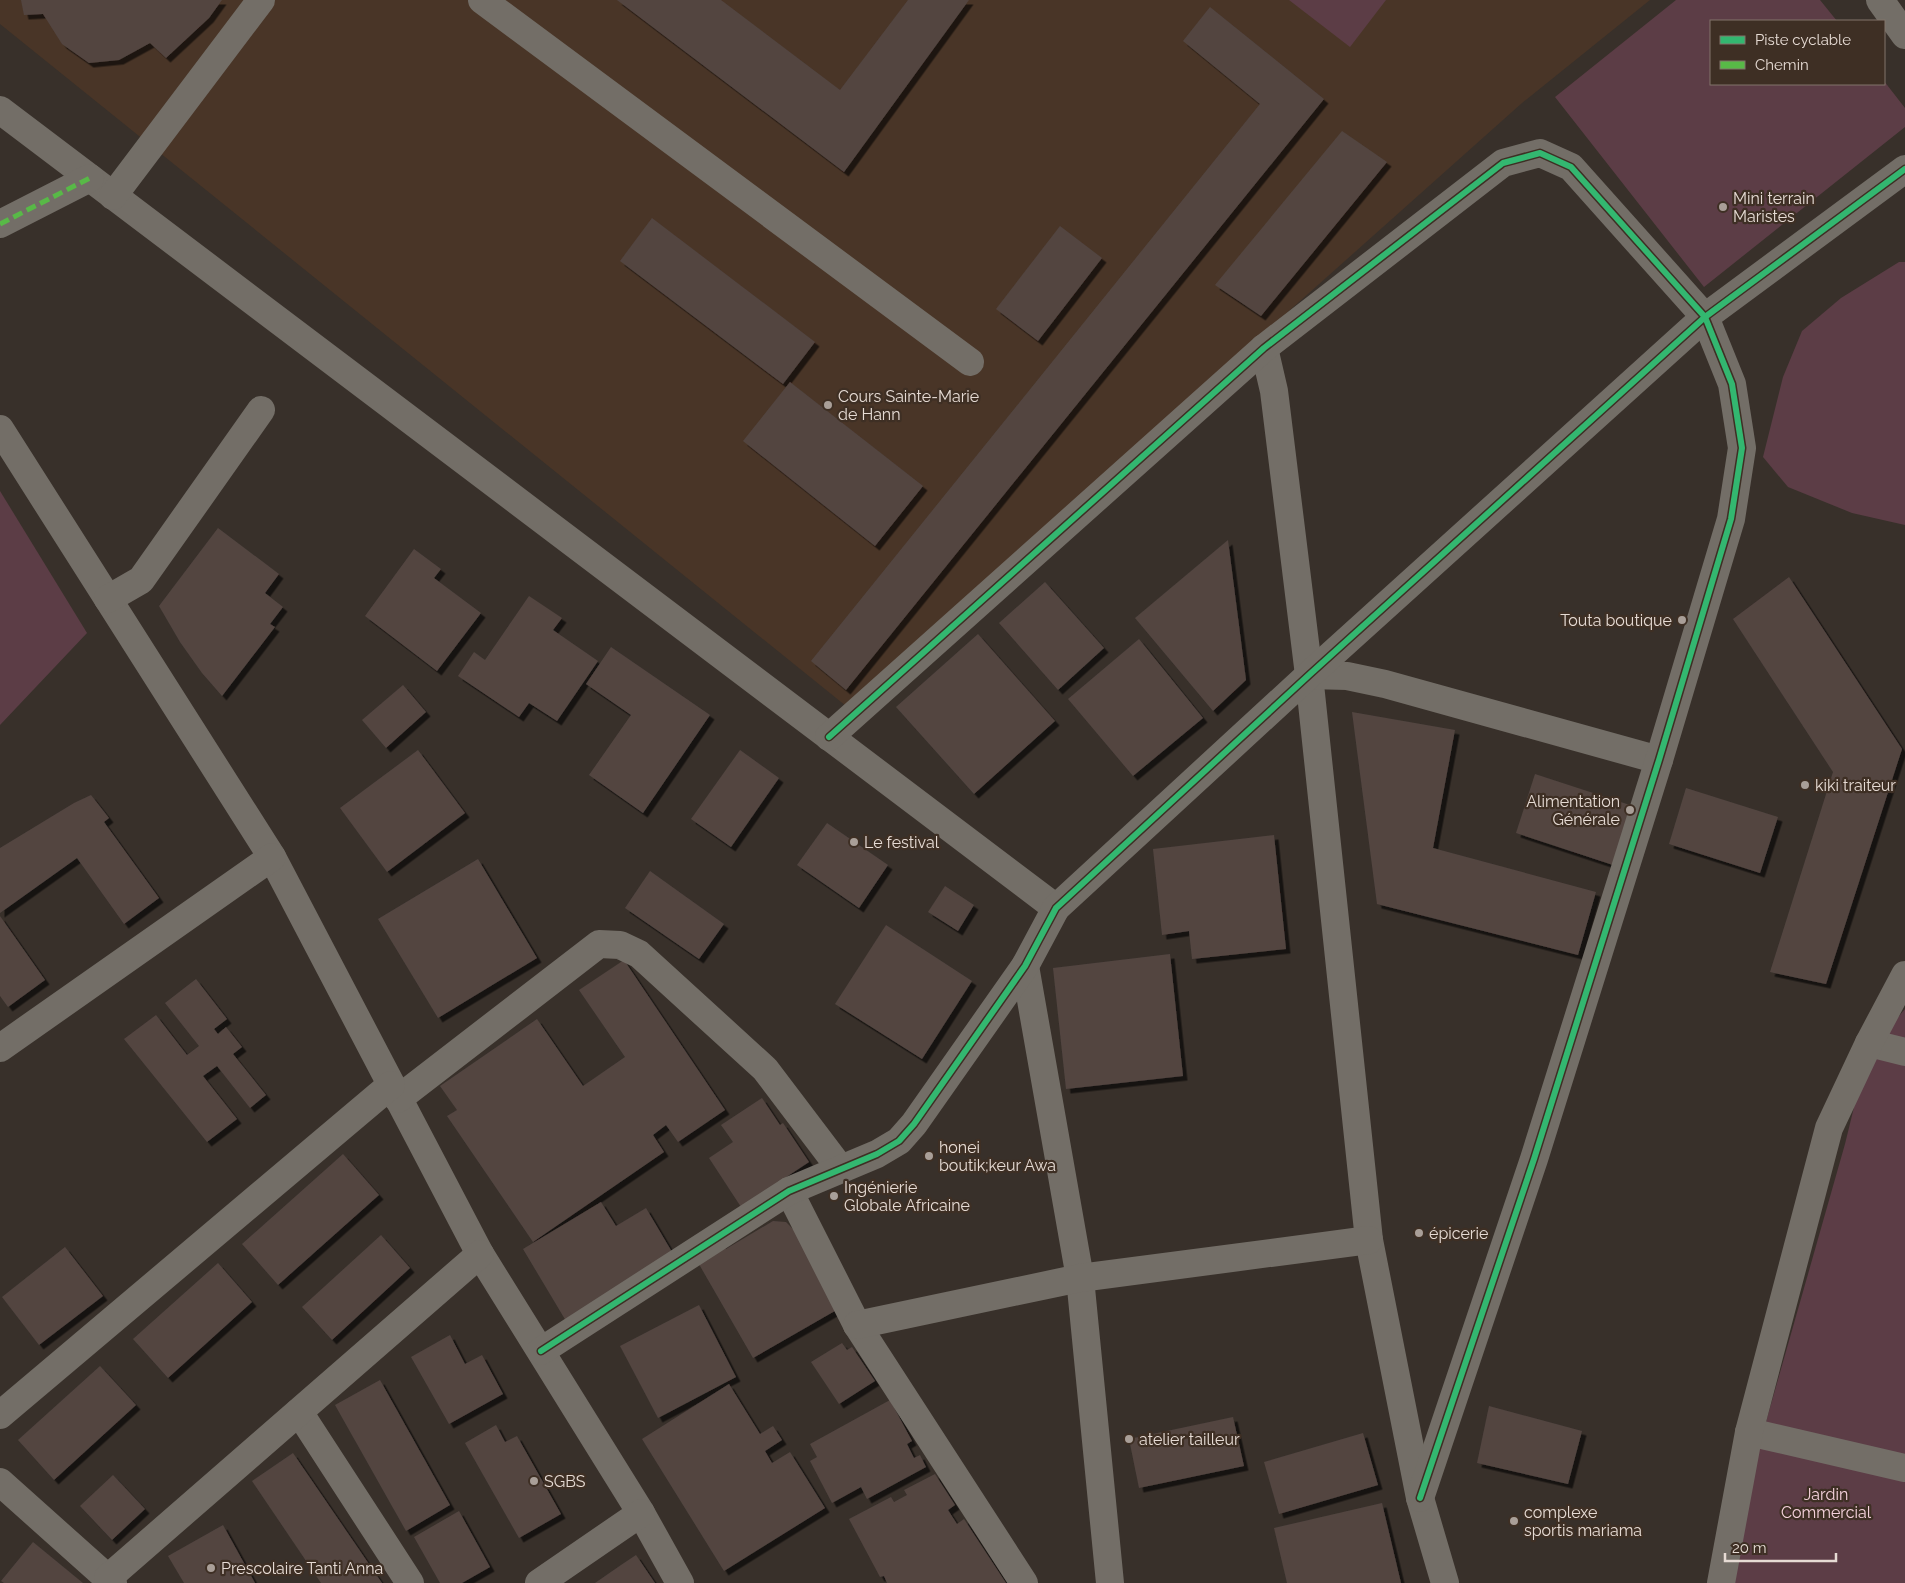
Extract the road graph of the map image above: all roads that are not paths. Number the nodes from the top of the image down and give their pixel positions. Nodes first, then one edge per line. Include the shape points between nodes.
1 (261, 0) edge
2 (1880, 0) edge
3 (491, 2) edge
4 (1905, 35) edge
5 (0, 110) edge
6 (1905, 169) edge
7 (90, 178) junction
8 (113, 196) junction
9 (0, 224) edge
10 (1705, 317) junction
11 (1264, 348) junction
12 (970, 362) dead end
13 (261, 410) dead end
14 (0, 429) edge
15 (108, 599) junction
16 (1309, 675) junction
17 (829, 737) junction
18 (1659, 760) junction
19 (272, 857) junction
20 (1056, 908) junction
21 (1025, 966) junction
22 (1905, 975) edge
23 (1869, 1043) junction
24 (0, 1048) edge
25 (1905, 1052) edge
26 (394, 1092) junction
27 (840, 1168) junction
28 (788, 1191) junction
29 (1369, 1240) junction
30 (480, 1254) junction
31 (1080, 1278) junction
32 (857, 1325) junction
33 (541, 1351) junction
34 (299, 1412) junction
35 (0, 1415) edge
36 (1749, 1432) junction
37 (1905, 1468) edge
38 (0, 1482) edge
39 (1420, 1498) junction
40 (641, 1513) junction
41 (111, 1581) edge
42 (410, 1583) edge
43 (539, 1583) edge
44 (680, 1583) edge
45 (1024, 1583) edge
46 (1110, 1583) edge
47 (1445, 1583) edge
48 (1721, 1583) edge

1 - 8 street
2 - 4 street
3 - 12 street
5 - 7 street
6 - 10 street
7 - 8 street
7 - 9 street
8 - 17 street
10 - 11 street via 1571,167 1540,153 1503,163
10 - 16 street
10 - 18 street via 1732,384 1742,448 1731,519
11 - 16 street via 1274,391
11 - 17 street
13 - 15 street via 141,580
14 - 15 street
15 - 19 street
16 - 18 street via 1347,676 1385,684
16 - 20 street
16 - 29 street
17 - 20 street
18 - 39 street via 1534,1159
19 - 24 street
19 - 26 street
20 - 21 street
21 - 27 street via 899,1141 877,1154
21 - 31 street
22 - 23 street
23 - 25 street
23 - 36 street via 1829,1128
26 - 27 street via 599,944 620,945 639,954 765,1069
26 - 30 street
26 - 35 street
27 - 28 street
28 - 32 street
28 - 33 street
29 - 31 street
29 - 39 street
30 - 33 street
30 - 34 street
31 - 32 street
31 - 46 street
32 - 45 street
33 - 40 street
34 - 41 street
34 - 42 street
36 - 37 street
36 - 48 street
38 - 41 street
39 - 47 street
40 - 43 street
40 - 44 street

